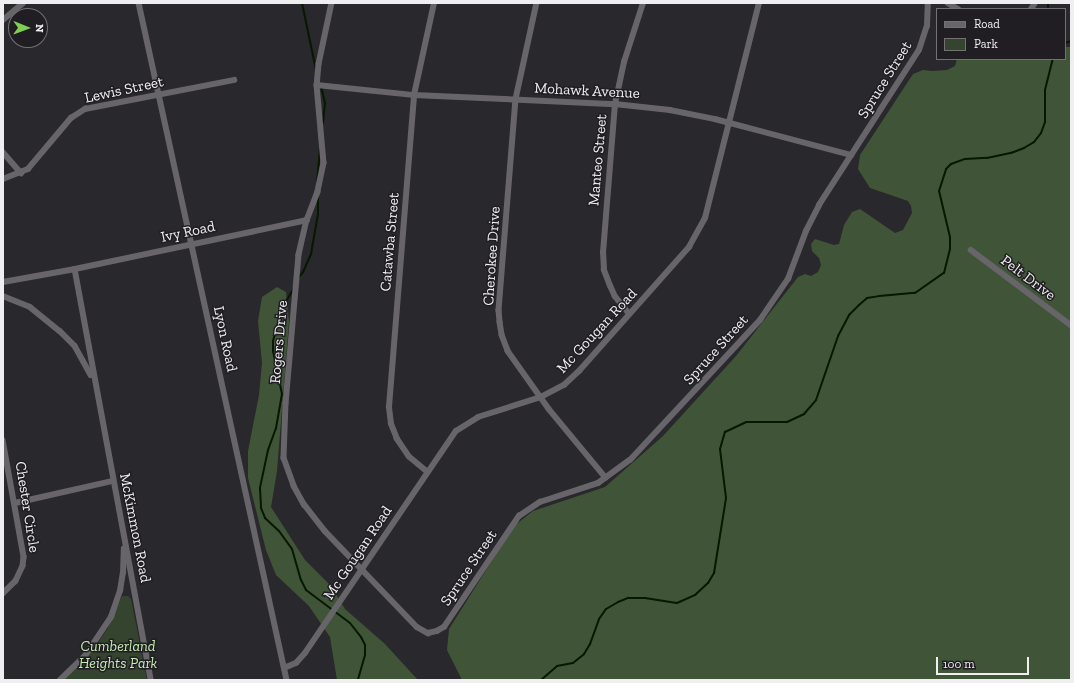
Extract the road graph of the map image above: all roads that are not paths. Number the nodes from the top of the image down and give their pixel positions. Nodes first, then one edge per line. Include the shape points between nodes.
1 (23, 3) edge
2 (139, 3) edge
3 (332, 3) edge
4 (434, 3) edge
5 (536, 3) edge
6 (642, 3) edge
7 (759, 3) edge
8 (928, 3) edge
9 (3, 20) edge
10 (234, 80) dead end
11 (316, 85) junction
12 (159, 94) junction
13 (414, 95) junction
14 (516, 99) junction
15 (615, 104) junction
16 (729, 123) junction
17 (3, 152) edge
18 (851, 155) junction
19 (21, 173) junction
20 (3, 179) edge
21 (307, 220) junction
22 (192, 244) junction
23 (971, 250) dead end
24 (75, 270) junction
25 (3, 282) edge
26 (3, 296) edge
27 (629, 314) junction
28 (1071, 325) edge
29 (94, 380) junction
30 (541, 397) junction
31 (3, 440) edge
32 (427, 472) junction
33 (606, 478) junction
34 (113, 481) junction
35 (15, 503) junction
36 (124, 539) junction
37 (362, 569) junction
38 (3, 594) edge
39 (428, 633) joint
40 (284, 668) junction
41 (60, 680) edge
42 (151, 680) edge
43 (287, 680) edge

1 - 9 street
2 - 12 street, Lyon Road
3 - 11 street, Rogers Drive
4 - 13 street, Catawba Street
5 - 14 street, Cherokee Drive
6 - 15 street, Manteo Street via 624,62
7 - 16 street, Mc Gougan Road
8 - 18 street, Spruce Street via 927,26 919,50
10 - 12 street, Lewis Street
11 - 13 street, Mohawk Avenue
11 - 21 street, Rogers Drive via 324,164 318,192
12 - 19 street, Lewis Street via 93,106 78,113 71,118 34,164
12 - 22 street, Lyon Road
13 - 14 street, Mohawk Avenue
13 - 32 street, Catawba Street via 389,407 390,424 397,440 409,457
14 - 15 street, Mohawk Avenue
14 - 30 street, Cherokee Drive via 500,322 508,351
15 - 16 street, Mohawk Avenue via 670,110
15 - 27 street, Manteo Street via 603,262 615,297
16 - 18 street, Mohawk Avenue
16 - 27 street, Mc Gougan Road via 707,211 696,237
17 - 19 street
18 - 33 street, Spruce Street via 811,220 788,279 760,320 642,448
19 - 20 street, Lewis Street
21 - 22 street, Ivy Road
21 - 37 street, Rogers Drive via 299,256 285,409 284,458 290,478 307,509
22 - 24 street, Ivy Road
22 - 40 street, Lyon Road
23 - 28 street, Pelt Drive
24 - 25 street
24 - 29 street, McKimmon Road
26 - 29 street, McKimmon Road via 30,307 60,331 75,346
27 - 30 street, Mc Gougan Road via 574,377
29 - 34 street, McKimmon Road
30 - 32 street, Mc Gougan Road via 478,417 467,423 451,437
30 - 33 street, Cherokee Drive
31 - 35 street, Chester Circle
32 - 37 street, Mc Gougan Road
33 - 39 street, Spruce Street via 586,488 540,502 525,511 513,523 444,627
34 - 35 street
34 - 36 street, McKimmon Road
35 - 38 street, Chester Circle via 24,557 23,566 16,581
36 - 41 street via 122,581 112,613 88,652
36 - 42 street, McKimmon Road
37 - 39 street, Rogers Drive via 417,627
37 - 40 street, Mc Gougan Road via 305,653 296,662
40 - 43 street, Lyon Road

